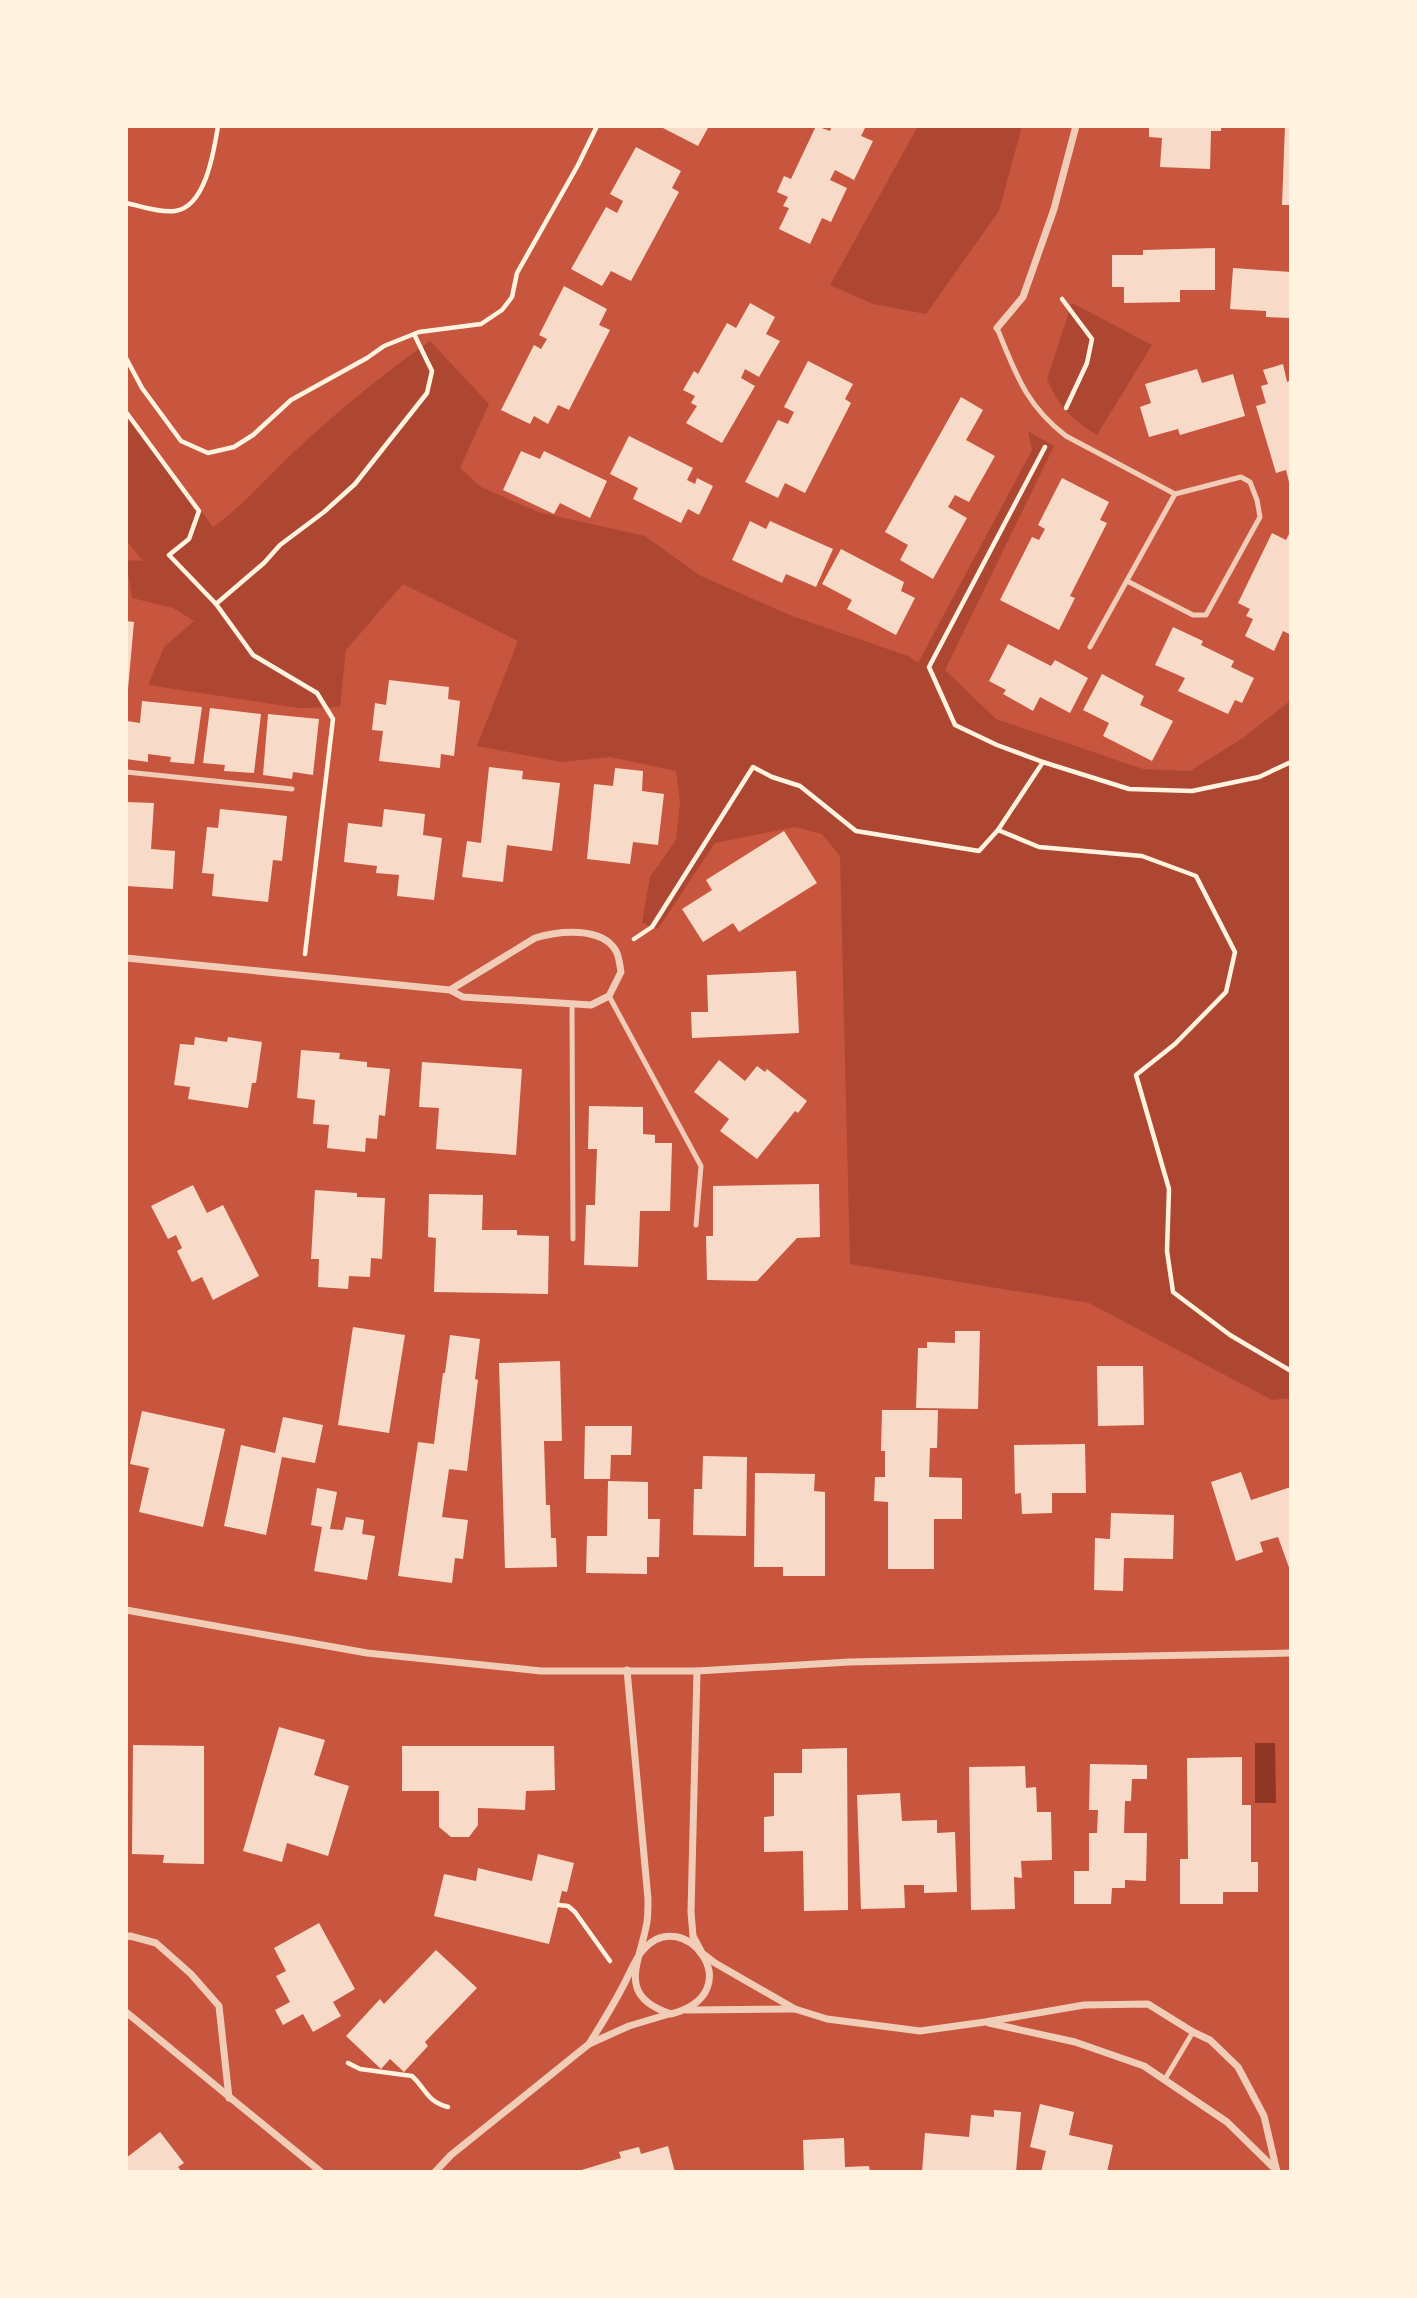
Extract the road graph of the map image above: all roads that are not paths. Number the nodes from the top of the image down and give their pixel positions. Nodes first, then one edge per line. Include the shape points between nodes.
1 (1076, 126) edge
2 (997, 328) joint
3 (1175, 494) junction
4 (1127, 581) junction
5 (1090, 647) dead end
6 (126, 772) edge
7 (292, 789) dead end
8 (126, 958) edge
9 (450, 990) junction
10 (609, 996) junction
11 (572, 1004) junction
12 (696, 1225) dead end
13 (573, 1239) dead end
14 (126, 1610) edge
15 (1291, 1653) edge
16 (627, 1670) junction
17 (698, 1671) junction
18 (126, 1937) edge
19 (702, 1953) junction
20 (636, 1961) junction
21 (794, 2009) junction
22 (683, 2010) junction
23 (126, 2012) edge
24 (671, 2014) junction
25 (985, 2022) junction
26 (1193, 2032) junction
27 (589, 2044) junction
28 (1164, 2080) junction
29 (229, 2099) junction
30 (321, 2172) edge
31 (435, 2172) edge
32 (1277, 2172) edge

1 - 2 street via 1054,209 1023,297
2 - 3 lane via 1021,387 1055,427
3 - 4 lane
3 - 4 lane via 1241,477 1250,482 1260,517 1206,615 1194,615
4 - 5 lane
6 - 7 lane
8 - 9 street
9 - 10 street via 535,938 550,933 597,934 616,950 621,972
9 - 11 street via 463,997
10 - 11 street via 591,1005
10 - 12 lane via 701,1166
11 - 13 lane
14 - 16 street via 367,1653 541,1671
15 - 17 street via 849,1662
16 - 17 street
16 - 20 street via 648,1899
17 - 19 street via 691,1912
18 - 29 street via 156,1943 219,2006
19 - 20 street via 680,1937 670,1937 651,1942
19 - 21 street
19 - 22 street via 708,1965 708,1985 703,1996
20 - 24 street via 640,1995
20 - 27 street
21 - 22 street
21 - 25 street via 827,2019 920,2031
22 - 24 street
23 - 29 street
24 - 27 street
25 - 26 street via 1084,2005 1148,2004
25 - 28 street via 1075,2042 1144,2066
26 - 28 lane
26 - 32 street via 1210,2040 1238,2067 1264,2116
27 - 31 street
28 - 32 street via 1227,2122
29 - 30 street

